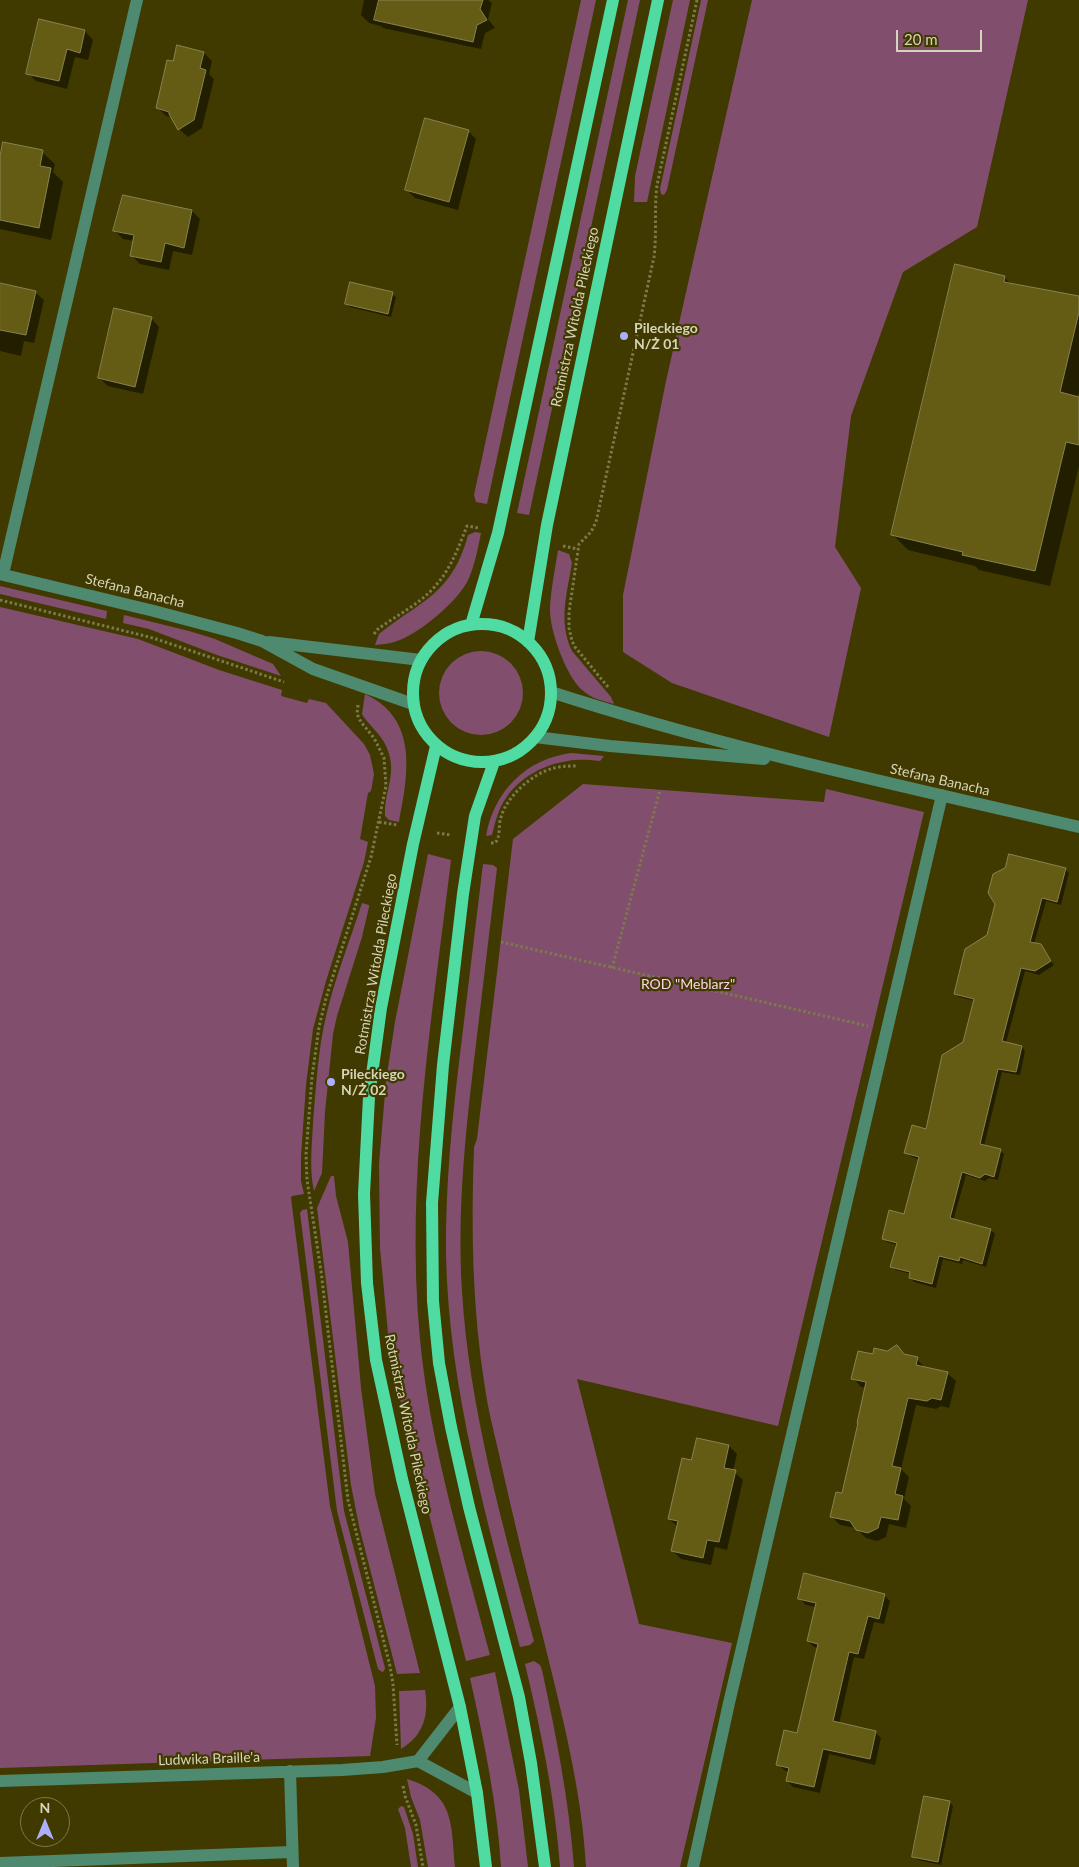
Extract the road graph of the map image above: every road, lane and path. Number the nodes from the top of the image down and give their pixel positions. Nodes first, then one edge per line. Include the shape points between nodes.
1 (137, 0) edge
2 (613, 0) edge
3 (658, 0) edge
4 (696, 0) edge
5 (481, 528) dead end
6 (560, 545) dead end
7 (578, 548) junction
8 (1, 574) edge
9 (0, 600) edge
10 (471, 625) junction
11 (372, 638) dead end
12 (262, 641) junction
13 (528, 642) junction
14 (421, 660) junction
15 (284, 682) dead end
16 (611, 691) dead end
17 (551, 692) junction
18 (413, 704) junction
19 (535, 738) junction
20 (436, 746) junction
21 (795, 761) junction
22 (494, 762) junction
23 (583, 766) dead end
24 (660, 790) dead end
25 (942, 796) junction
26 (379, 822) dead end
27 (1079, 827) edge
28 (417, 829) junction
29 (471, 839) junction
30 (501, 942) dead end
31 (612, 968) junction
32 (872, 1027) dead end
33 (460, 1707) junction
34 (418, 1761) junction
35 (290, 1772) junction
36 (0, 1781) edge
37 (402, 1781) dead end
38 (477, 1793) junction
39 (292, 1852) junction
40 (0, 1863) edge
41 (293, 1867) edge
42 (423, 1867) edge
43 (486, 1867) edge
44 (545, 1867) edge
45 (693, 1867) edge

1 - 8 street
2 - 10 main road via 498,533
3 - 13 main road, Rotmistrza Witolda Pileckiego via 549,516
4 - 7 path via 656,185 652,266 596,522
5 - 11 path via 467,526 456,554 437,584 378,629
6 - 7 path
7 - 16 path via 569,612 572,641
8 - 12 street, Stefana Banacha via 203,623
9 - 15 path via 153,638
10 - 13 main road via 491,625 511,631
10 - 14 main road via 451,631 434,643
12 - 14 street, Stefana Banacha
12 - 18 street, Stefana Banacha via 313,669
13 - 17 main road via 545,665
14 - 18 main road via 413,681
17 - 19 main road via 547,716
17 - 21 street, Stefana Banacha via 632,718
18 - 20 main road via 421,726
19 - 21 street, Stefana Banacha
19 - 22 main road via 517,753
20 - 22 main road via 453,757 473,762
20 - 28 main road, Rotmistrza Witolda Pileckiego
21 - 25 street, Stefana Banacha
22 - 29 main road via 475,816
23 - 29 path via 555,767 536,777 507,805 496,842
24 - 31 path
25 - 27 street, Stefana Banacha
25 - 45 street via 732,1688
26 - 28 path
28 - 29 path
28 - 33 main road, Rotmistrza Witolda Pileckiego via 381,1008 369,1097 364,1194 367,1283 376,1360
29 - 44 main road via 443,1065 432,1203 433,1301 450,1428 521,1706
30 - 31 path
31 - 32 path
33 - 34 street
33 - 38 main road, Rotmistrza Witolda Pileckiego
34 - 35 street, Ludwika Braille'a via 383,1767
34 - 38 street
35 - 36 street, Ludwika Braille'a
35 - 39 street
37 - 42 path via 416,1825
38 - 43 main road, Rotmistrza Witolda Pileckiego
39 - 40 street
39 - 41 street

